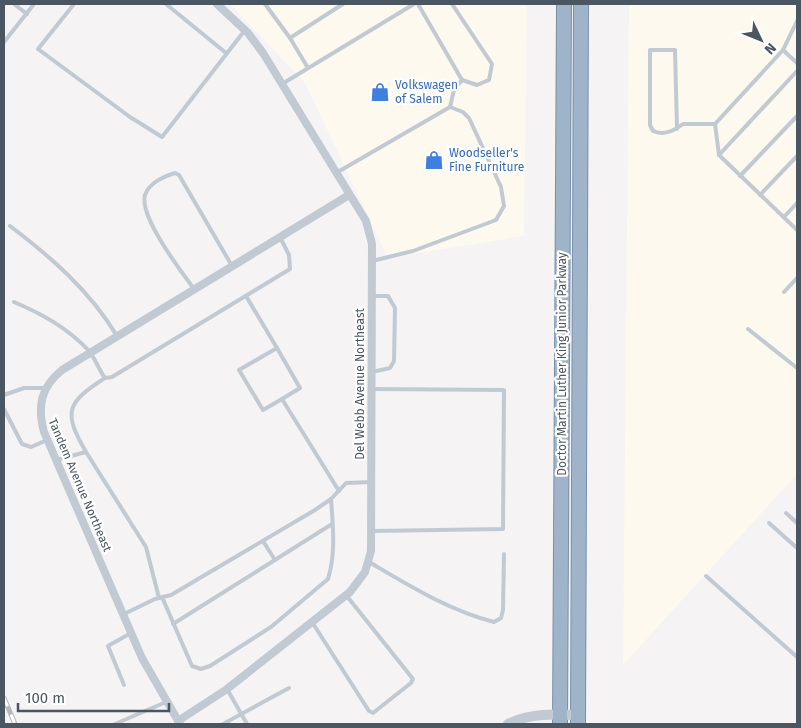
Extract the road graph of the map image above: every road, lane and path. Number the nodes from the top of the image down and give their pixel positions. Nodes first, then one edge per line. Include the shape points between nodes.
1 (14, 4) edge
2 (34, 4) edge
3 (74, 4) edge
4 (166, 4) edge
5 (217, 4) edge
6 (266, 4) edge
7 (343, 4) edge
8 (414, 4) edge
9 (418, 4) edge
10 (452, 4) edge
11 (564, 4) edge
12 (581, 4) edge
13 (588, 4) edge
14 (27, 14) junction
15 (797, 21) edge
16 (245, 30) junction
17 (290, 38) junction
18 (4, 42) edge
19 (782, 50) junction
20 (226, 53) junction
21 (797, 63) edge
22 (308, 68) junction
23 (797, 71) edge
24 (462, 80) junction
25 (282, 84) junction
26 (580, 85) junction
27 (450, 107) junction
28 (797, 116) edge
29 (715, 124) junction
30 (676, 129) junction
31 (718, 155) junction
32 (797, 156) edge
33 (336, 173) junction
34 (740, 176) junction
35 (349, 195) junction
36 (760, 195) junction
37 (797, 203) edge
38 (784, 217) junction
39 (10, 226) dead end
40 (797, 230) edge
41 (280, 237) junction
42 (372, 261) junction
43 (232, 266) junction
44 (797, 278) edge
45 (194, 290) junction
46 (784, 292) dead end
47 (246, 296) junction
48 (372, 296) junction
49 (14, 302) dead end
50 (748, 329) dead end
51 (117, 336) junction
52 (276, 348) junction
53 (90, 352) junction
54 (797, 368) edge
55 (372, 372) junction
56 (105, 378) junction
57 (46, 388) junction
58 (372, 389) junction
59 (4, 395) edge
60 (282, 399) junction
61 (4, 409) edge
62 (48, 440) junction
63 (86, 452) junction
64 (56, 460) junction
65 (372, 482) junction
66 (339, 491) junction
67 (331, 499) junction
68 (786, 513) dead end
69 (769, 523) dead end
70 (797, 523) edge
71 (332, 524) junction
72 (372, 530) junction
73 (263, 541) junction
74 (797, 548) edge
75 (504, 554) dead end
76 (275, 560) junction
77 (369, 562) junction
78 (706, 576) dead end
79 (346, 595) junction
80 (161, 598) junction
81 (123, 614) junction
82 (312, 622) junction
83 (173, 624) junction
84 (131, 633) junction
85 (797, 657) edge
86 (124, 685) dead end
87 (288, 688) dead end
88 (226, 689) junction
89 (166, 702) junction
90 (241, 714) junction
91 (560, 719) edge
92 (578, 719) edge
93 (179, 723) edge
94 (115, 724) edge
95 (223, 724) edge
96 (247, 724) edge
97 (508, 724) edge

1 - 14 lane
2 - 14 lane
3 - 20 lane via 38,49 162,137
4 - 20 lane
5 - 16 street, Del Webb Avenue Northeast
6 - 17 lane
7 - 17 lane
8 - 22 lane
9 - 24 lane
10 - 24 lane via 492,64 489,80 477,85
11 - 91 highway, Doctor Martin Luther King Junior Parkway
12 - 26 highway, Doctor Martin Luther King Junior Parkway
13 - 26 highway
14 - 18 lane
15 - 19 lane
16 - 20 lane
16 - 25 street, Del Webb Avenue Northeast
17 - 22 lane
19 - 21 lane
19 - 29 lane
22 - 25 lane
23 - 31 lane
24 - 27 lane via 454,90
25 - 33 street, Del Webb Avenue Northeast
26 - 92 highway, Doctor Martin Luther King Junior Parkway
27 - 33 lane
27 - 42 lane via 469,118 501,187 504,206 496,220 487,224 413,251
28 - 34 lane
29 - 30 lane via 682,124
29 - 31 lane
30 - 30 lane via 659,134 650,125 650,50 675,50
31 - 34 lane
32 - 36 lane
33 - 35 street, Del Webb Avenue Northeast
34 - 36 lane
35 - 41 street, Tandem Avenue Northeast
35 - 42 street, Del Webb Avenue Northeast via 370,231
36 - 38 lane
37 - 38 lane
38 - 40 lane
39 - 51 lane via 75,282 104,315
41 - 43 street, Tandem Avenue Northeast
41 - 47 lane via 289,255 290,269
42 - 48 street, Del Webb Avenue Northeast
43 - 45 street, Tandem Avenue Northeast
43 - 45 lane via 179,175 175,173 157,180 147,190 145,207 162,242
44 - 46 lane
45 - 51 street, Tandem Avenue Northeast
47 - 52 lane
47 - 56 lane via 112,377
48 - 55 street, Del Webb Avenue Northeast
48 - 55 lane via 388,296 395,308 394,360 390,368
49 - 53 lane via 42,314
50 - 54 lane
51 - 53 street, Tandem Avenue Northeast
52 - 60 lane via 300,388
52 - 60 lane via 240,370 264,410
53 - 56 lane
53 - 57 street, Tandem Avenue Northeast via 62,370
55 - 58 street, Del Webb Avenue Northeast
56 - 63 lane via 82,393 72,405 71,421
57 - 59 lane via 24,388
57 - 62 street, Tandem Avenue Northeast via 39,406
58 - 65 street, Del Webb Avenue Northeast
58 - 72 lane via 504,390 503,529
60 - 66 lane
61 - 62 lane via 22,444 31,447
62 - 64 street, Tandem Avenue Northeast
63 - 64 lane
63 - 80 lane via 146,547
64 - 81 street, Tandem Avenue Northeast
65 - 66 lane via 346,483
65 - 72 street, Del Webb Avenue Northeast
66 - 67 lane
67 - 71 lane
67 - 73 lane
68 - 70 lane
69 - 74 lane
71 - 76 lane
71 - 83 lane via 334,534 328,579 247,644 201,669 192,666
72 - 77 street, Del Webb Avenue Northeast
73 - 76 lane
73 - 80 lane
75 - 77 lane via 503,610 494,622 441,604
76 - 83 lane
77 - 79 street, Del Webb Avenue Northeast via 359,582
78 - 85 lane
79 - 82 street, Del Webb Avenue Northeast
79 - 82 lane via 413,679 373,713 368,711
80 - 81 lane
80 - 83 lane
81 - 84 street, Tandem Avenue Northeast
82 - 88 street, Del Webb Avenue Northeast
84 - 86 lane via 108,646
84 - 89 street, Tandem Avenue Northeast
87 - 90 lane
88 - 90 lane
88 - 93 street, Del Webb Avenue Northeast
89 - 93 street, Tandem Avenue Northeast
89 - 94 lane
90 - 95 lane
90 - 96 lane
91 - 92 street
91 - 97 street via 530,717

